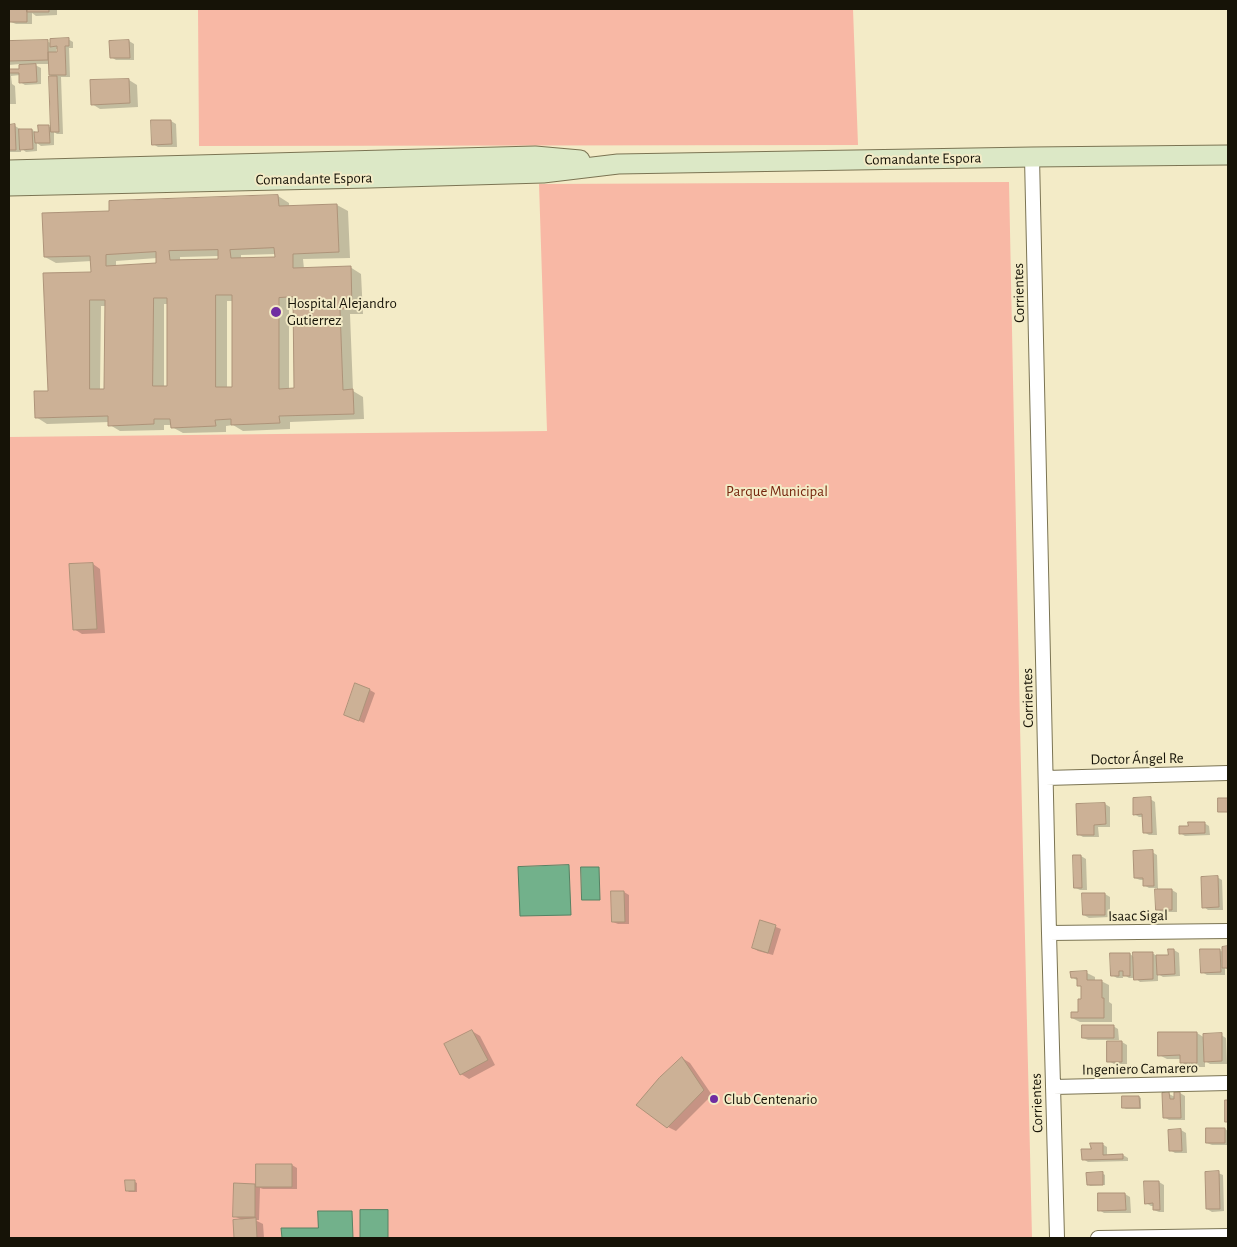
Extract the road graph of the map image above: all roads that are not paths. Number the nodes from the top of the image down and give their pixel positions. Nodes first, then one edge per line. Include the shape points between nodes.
1 (1228, 155) edge
2 (1032, 157) junction
3 (618, 164) junction
4 (9, 170) edge
5 (9, 186) edge
6 (1228, 773) edge
7 (1046, 778) junction
8 (1228, 931) edge
9 (1049, 933) junction
10 (1228, 1083) edge
11 (1053, 1087) junction
12 (1228, 1236) edge
13 (1057, 1238) edge
14 (1098, 1238) edge

1 - 2 street, Comandante Espora
2 - 3 street, Comandante Espora
2 - 7 street, Corrientes
3 - 4 street, Comandante Espora via 535,156
3 - 5 street, Comandante Espora via 542,173
6 - 7 street, Doctor Ángel Re
7 - 9 street, Corrientes
8 - 9 street, Isaac Sigal
9 - 11 street, Corrientes
10 - 11 street, Ingeniero Camarero
11 - 13 street, Corrientes
12 - 14 street

